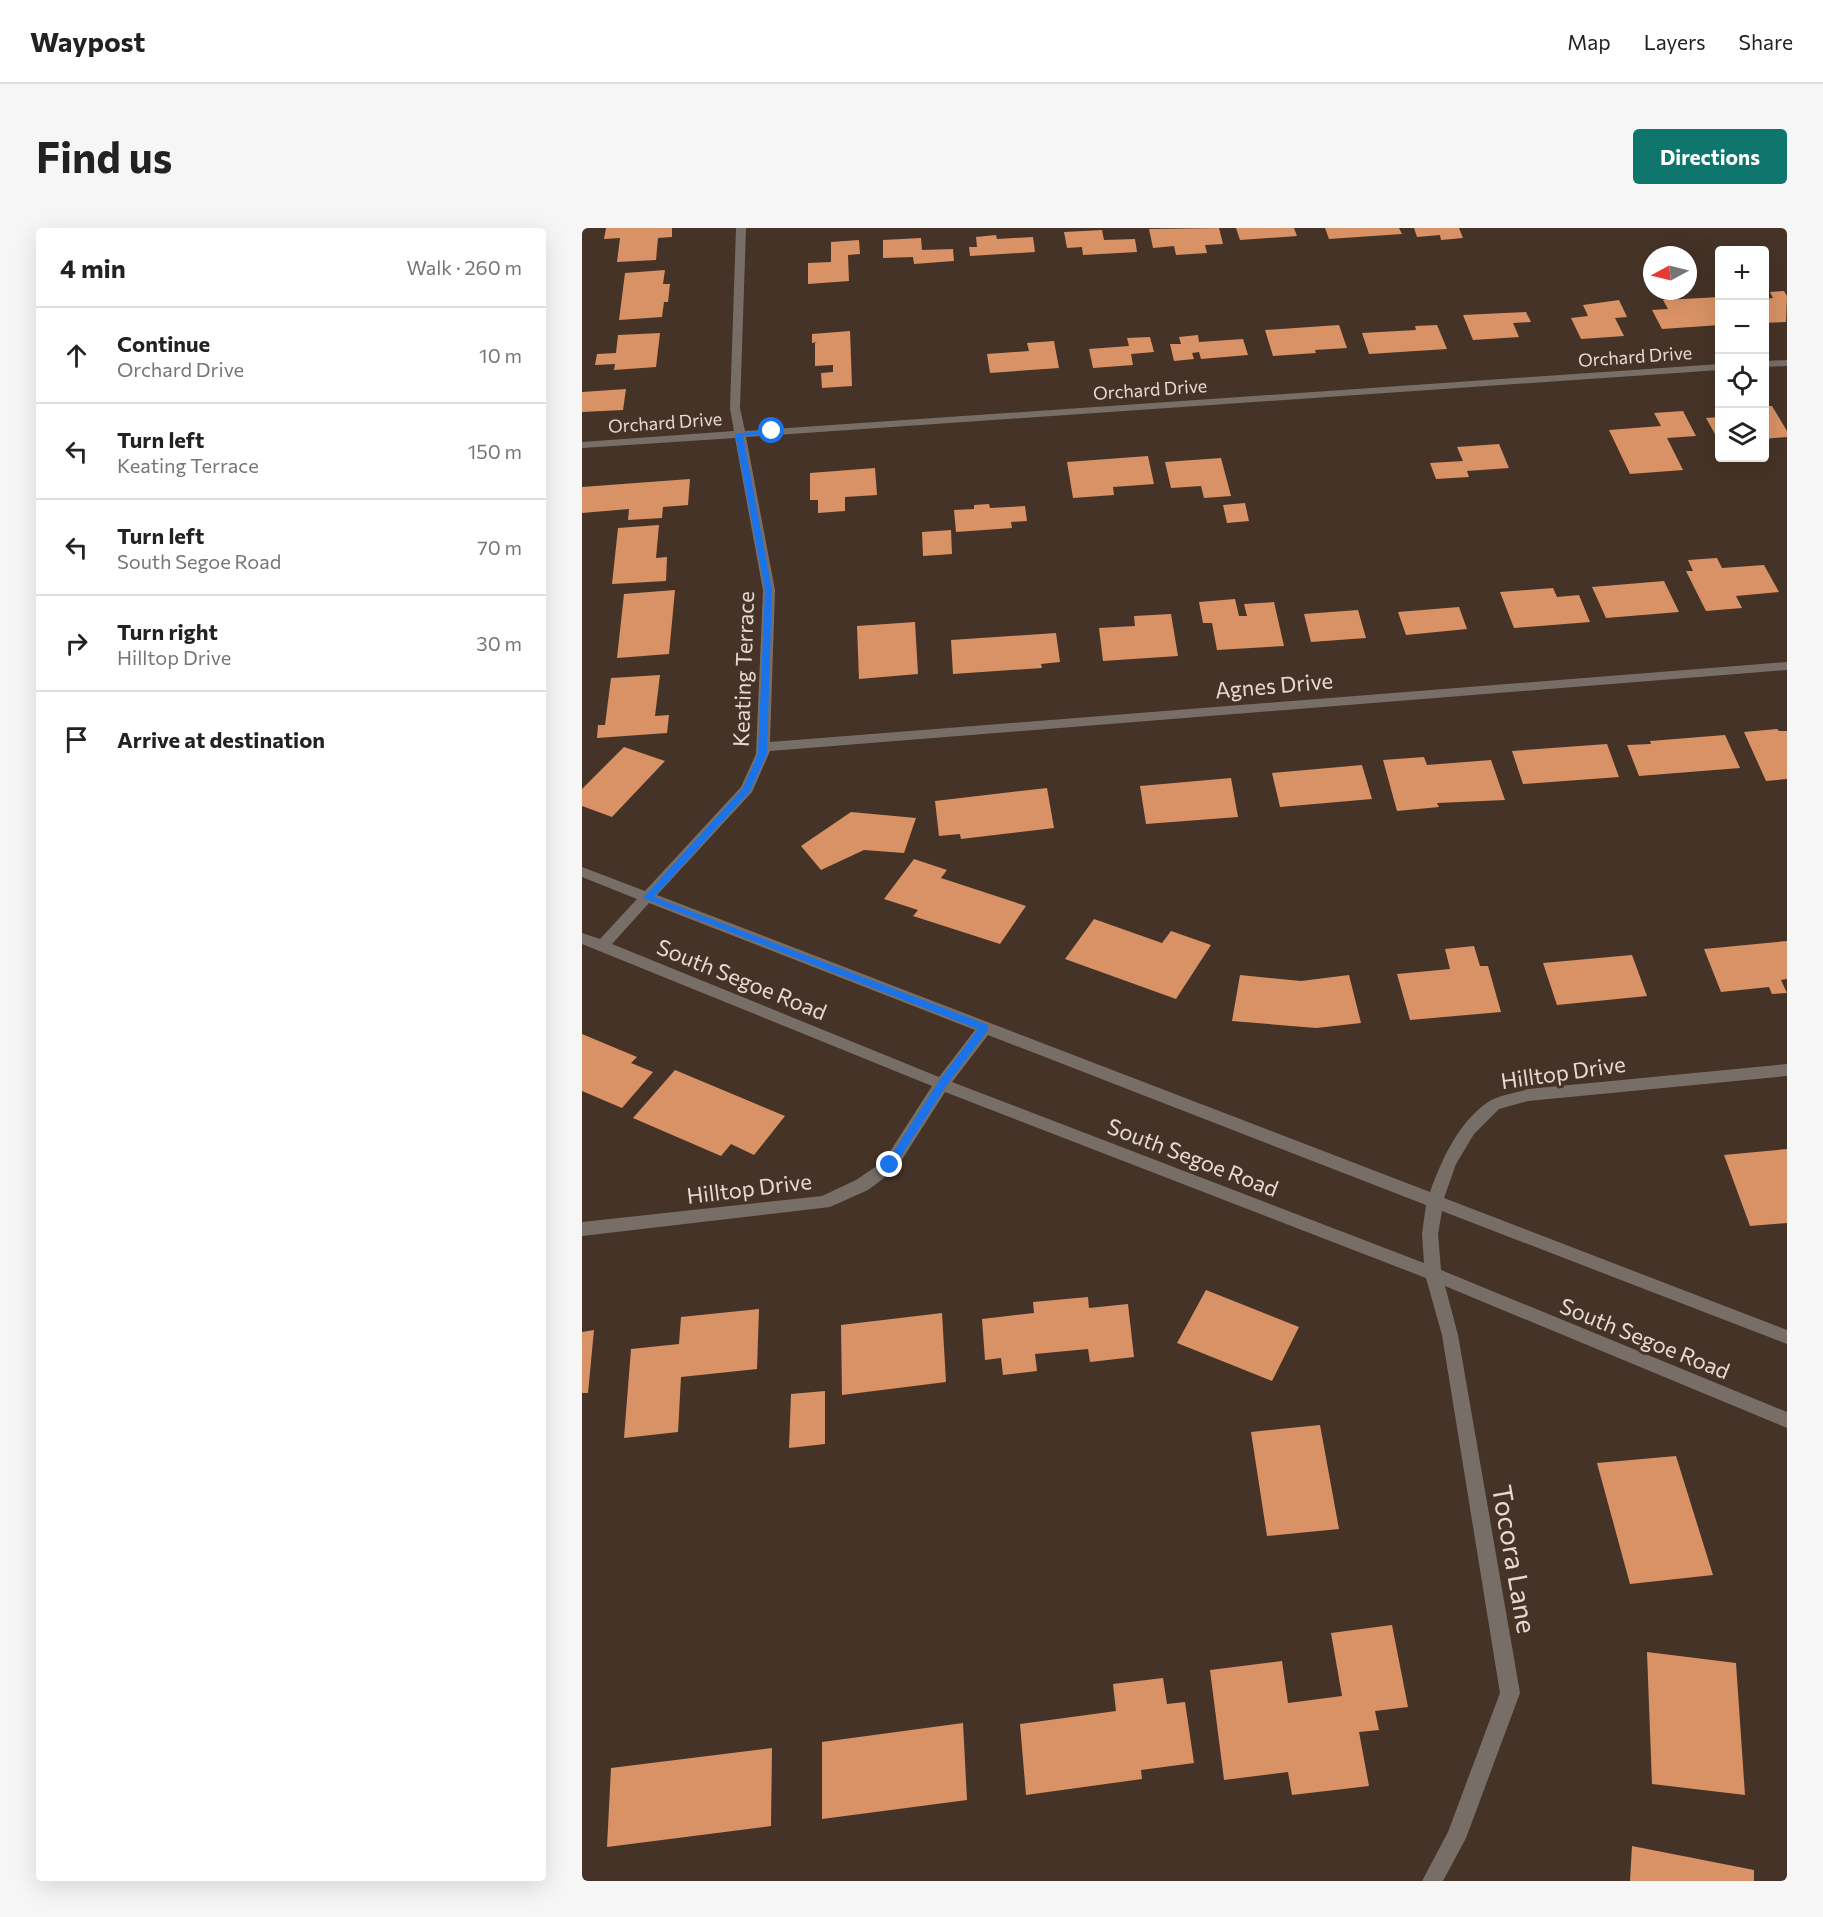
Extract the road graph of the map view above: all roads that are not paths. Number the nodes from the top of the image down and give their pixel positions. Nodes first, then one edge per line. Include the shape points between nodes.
1 (741, 228) edge
2 (1787, 363) edge
3 (1769, 364) edge
4 (1715, 367) edge
5 (739, 434) junction
6 (582, 445) edge
7 (1787, 666) edge
8 (764, 747) junction
9 (582, 872) edge
10 (647, 898) junction
11 (582, 938) edge
12 (602, 946) junction
13 (985, 1028) junction
14 (1787, 1070) edge
15 (942, 1084) junction
16 (1435, 1201) junction
17 (582, 1229) edge
18 (1430, 1234) joint
19 (1432, 1274) junction
20 (1787, 1337) edge
21 (1787, 1420) edge
22 (1432, 1881) edge

1 - 5 street, Keating Terrace via 735,408
2 - 3 street
4 - 5 street, Orchard Drive
5 - 6 street, Orchard Drive
5 - 8 street, Keating Terrace via 769,590
7 - 8 street, Agnes Drive
8 - 10 street, Keating Terrace via 747,789
9 - 10 street, South Segoe Road
10 - 12 street, Keating Terrace
10 - 13 street, South Segoe Road
11 - 12 street, South Segoe Road
12 - 15 street, South Segoe Road
13 - 15 street, Hilltop Drive
13 - 16 street, South Segoe Road
14 - 16 street, Hilltop Drive via 1528,1095 1494,1105 1469,1130 1449,1162
15 - 17 street, Hilltop Drive via 890,1165 862,1185 824,1202
15 - 19 street, South Segoe Road
16 - 18 street, Hilltop Drive
16 - 20 street, South Segoe Road
18 - 19 street, Tocora Lane
19 - 21 street, South Segoe Road
19 - 22 street, Tocora Lane via 1450,1335 1510,1693 1456,1838

